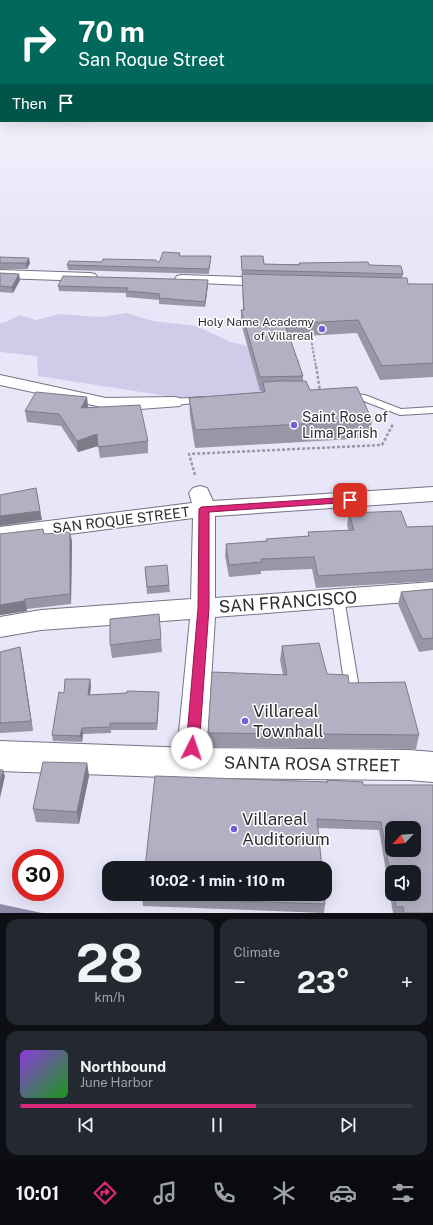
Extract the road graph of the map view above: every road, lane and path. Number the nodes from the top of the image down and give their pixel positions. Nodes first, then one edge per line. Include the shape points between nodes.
1 (0, 274) edge
2 (102, 277) edge
3 (165, 279) edge
4 (283, 282) edge
5 (311, 339) dead end
6 (0, 380) edge
7 (320, 394) joint
8 (211, 399) edge
9 (174, 402) joint
10 (433, 410) edge
11 (400, 412) junction
12 (433, 494) edge
13 (202, 501) junction
14 (0, 535) edge
15 (433, 591) edge
16 (338, 598) junction
17 (203, 608) junction
18 (0, 626) edge
19 (351, 682) edge
20 (0, 756) edge
21 (191, 763) junction
22 (433, 767) edge

1 - 2 street
3 - 4 street
5 - 7 path
6 - 9 street via 106,403
7 - 11 lane via 362,396
8 - 9 lane
10 - 11 lane
11 - 13 path via 382,445 189,454
12 - 13 street, SAN ROQUE STREET
13 - 14 street, SAN ROQUE STREET
13 - 17 street
15 - 16 street, SAN FRANCISCO
16 - 17 street, SAN FRANCISCO
16 - 19 lane
17 - 18 street, SAN FRANCISCO via 41,620
17 - 21 street
20 - 21 street, SANTA ROSA STREET
21 - 22 street, SANTA ROSA STREET

